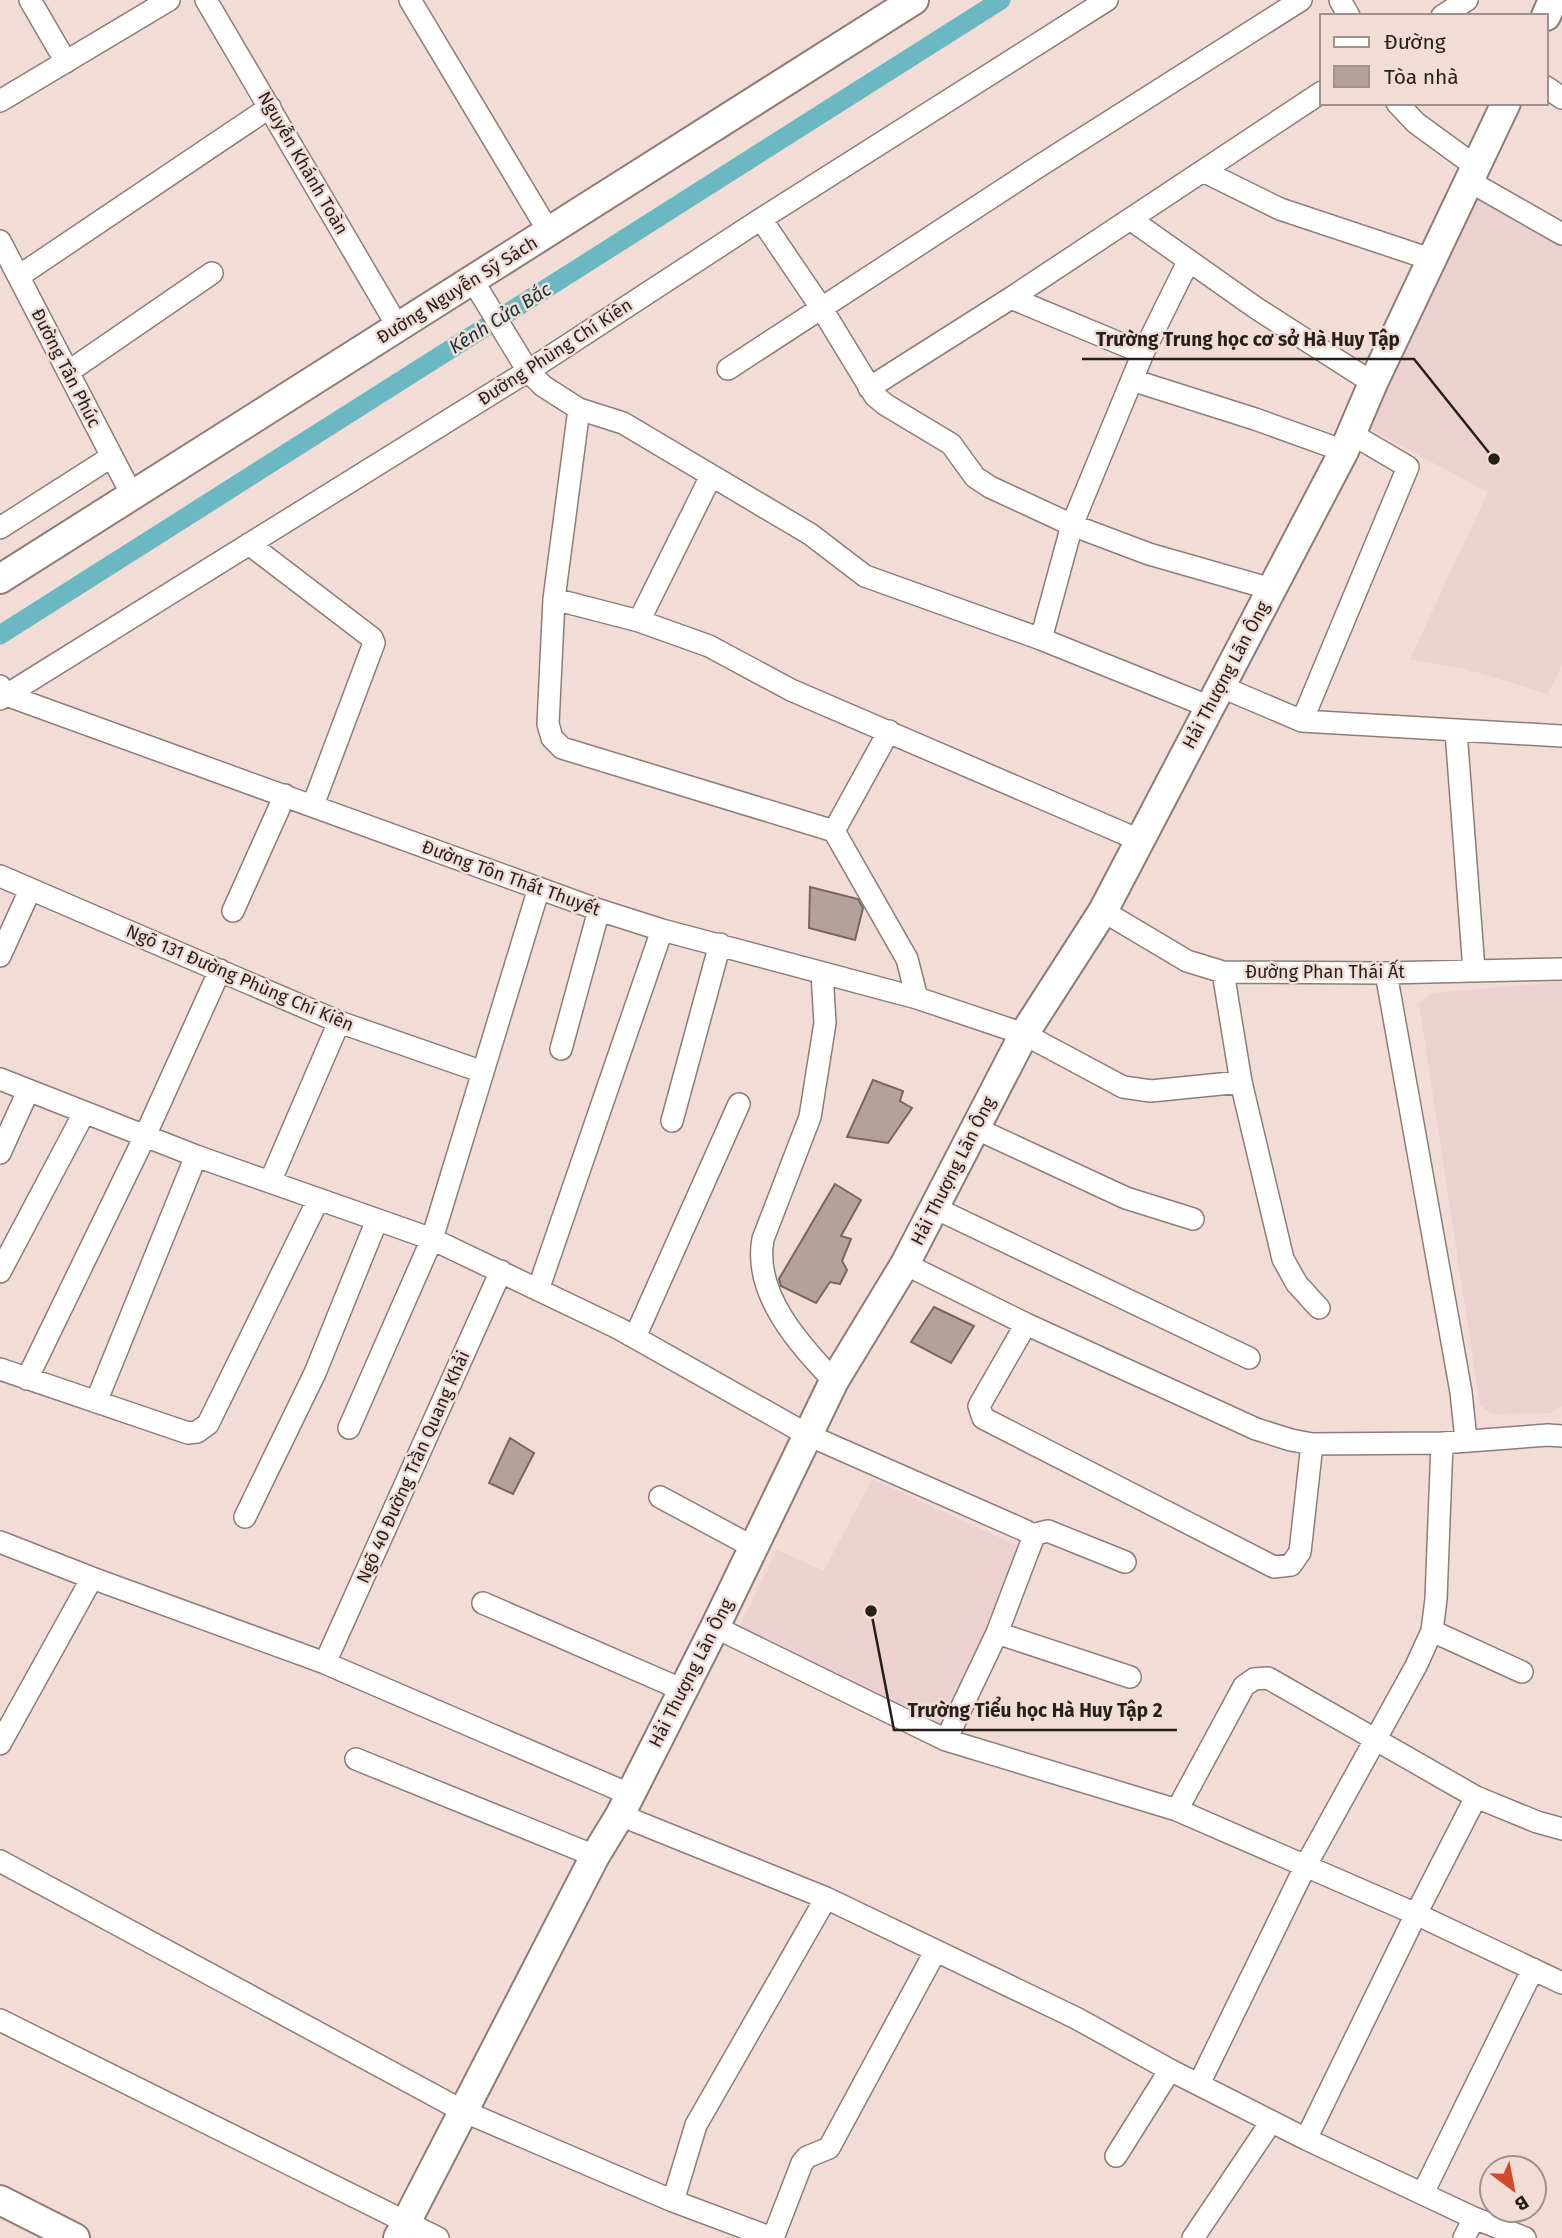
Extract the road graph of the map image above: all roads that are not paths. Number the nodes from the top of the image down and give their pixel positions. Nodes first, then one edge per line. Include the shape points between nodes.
1 (30, 0) edge
2 (169, 0) edge
3 (206, 0) edge
4 (411, 0) edge
5 (912, 0) edge
6 (1107, 0) edge
7 (1301, 0) edge
8 (1467, 0) edge
9 (1445, 14) edge
10 (66, 62) junction
11 (1320, 93) edge
12 (0, 101) edge
13 (1399, 105) edge
14 (1505, 105) edge
15 (270, 107) junction
16 (1203, 171) junction
17 (1472, 173) junction
18 (761, 219) junction
19 (1130, 219) junction
20 (549, 232) junction
21 (1562, 234) edge
22 (0, 241) edge
23 (1433, 260) junction
24 (1188, 262) junction
25 (212, 273) dead end
26 (19, 276) junction
27 (480, 292) junction
28 (1011, 298) junction
29 (822, 309) junction
30 (398, 327) junction
31 (1143, 353) junction
32 (727, 369) dead end
33 (528, 371) junction
34 (68, 372) junction
35 (1132, 380) junction
36 (1373, 383) junction
37 (869, 388) junction
38 (579, 409) junction
39 (1348, 443) junction
40 (111, 457) junction
41 (711, 476) junction
42 (132, 495) junction
43 (1072, 525) junction
44 (0, 528) edge
45 (249, 544) junction
46 (0, 579) edge
47 (1271, 589) junction
48 (555, 599) junction
49 (639, 621) junction
50 (1041, 639) junction
51 (2, 694) edge
52 (1216, 697) junction
53 (1302, 721) junction
54 (889, 731) junction
55 (1456, 731) junction
56 (1562, 736) edge
57 (285, 795) junction
58 (313, 805) junction
59 (834, 831) junction
60 (1139, 840) junction
61 (0, 876) edge
62 (539, 888) junction
63 (30, 890) junction
64 (598, 910) junction
65 (233, 911) dead end
66 (1103, 911) junction
67 (662, 930) junction
68 (720, 944) junction
69 (0, 956) edge
70 (1562, 968) edge
71 (220, 970) junction
72 (1474, 970) junction
73 (1223, 972) junction
74 (822, 973) junction
75 (1386, 973) junction
76 (917, 998) junction
77 (339, 1022) junction
78 (1024, 1034) junction
79 (561, 1049) dead end
80 (483, 1072) junction
81 (0, 1079) edge
82 (1241, 1082) junction
83 (28, 1091) junction
84 (739, 1104) dead end
85 (84, 1113) junction
86 (672, 1121) dead end
87 (975, 1128) junction
88 (145, 1136) junction
89 (0, 1153) edge
90 (196, 1156) junction
91 (270, 1182) junction
92 (318, 1200) junction
93 (935, 1208) junction
94 (1193, 1219) dead end
95 (377, 1220) junction
96 (432, 1239) junction
97 (905, 1264) junction
98 (0, 1272) edge
99 (501, 1272) junction
100 (538, 1290) junction
101 (1318, 1308) dead end
102 (1027, 1324) junction
103 (635, 1336) junction
104 (1249, 1358) dead end
105 (0, 1369) edge
106 (27, 1380) junction
107 (834, 1381) junction
108 (96, 1402) junction
109 (349, 1428) dead end
110 (808, 1434) junction
111 (1562, 1436) edge
112 (1466, 1440) junction
113 (1443, 1443) junction
114 (1312, 1444) junction
115 (660, 1497) dead end
116 (245, 1517) dead end
117 (1031, 1535) junction
118 (0, 1542) edge
119 (753, 1547) junction
120 (1125, 1562) dead end
121 (92, 1578) junction
122 (483, 1603) dead end
123 (715, 1627) junction
124 (1432, 1631) junction
125 (997, 1633) junction
126 (325, 1662) junction
127 (1522, 1672) dead end
128 (1130, 1677) dead end
129 (683, 1690) junction
130 (9, 1706) edge
131 (1376, 1738) junction
132 (946, 1740) junction
133 (0, 1744) edge
134 (356, 1759) dead end
135 (1476, 1797) junction
136 (624, 1805) junction
137 (1177, 1810) junction
138 (1562, 1829) edge
139 (595, 1856) junction
140 (0, 1861) edge
141 (1306, 1866) junction
142 (826, 1898) junction
143 (1416, 1914) junction
144 (935, 1952) junction
145 (1533, 1969) junction
146 (1562, 1983) edge
147 (0, 2020) edge
148 (1170, 2070) junction
149 (1199, 2084) junction
150 (463, 2111) junction
151 (1271, 2122) junction
152 (1306, 2139) junction
153 (1116, 2156) dead end
154 (1423, 2193) junction
155 (0, 2200) edge
156 (673, 2201) junction
157 (1474, 2218) junction
158 (402, 2230) edge
159 (75, 2238) edge
160 (438, 2238) edge
161 (773, 2238) edge
162 (1193, 2238) edge
163 (1464, 2238) edge
164 (1525, 2238) edge

1 - 10 street
2 - 10 street
3 - 15 street, Nguyễn Khánh Toàn
4 - 20 street
5 - 20 street, Đường Nguyễn Sỹ Sách
6 - 18 street, Đường Phùng Chí Kiên
7 - 29 street
8 - 9 street
10 - 12 street
11 - 16 street
13 - 17 street
14 - 17 street, Hải Thượng Lãn Ông
15 - 26 street
15 - 30 street, Nguyễn Khánh Toàn
16 - 19 street
16 - 23 street via 1280,209
17 - 21 street
17 - 23 street, Hải Thượng Lãn Ông
18 - 29 street
18 - 33 street, Đường Phùng Chí Kiên
19 - 24 street
19 - 28 street
20 - 27 street, Đường Nguyễn Sỹ Sách
22 - 26 street, Đường Tân Phúc
23 - 36 street, Hải Thượng Lãn Ông
24 - 31 street
24 - 36 street
25 - 34 street
26 - 34 street, Đường Tân Phúc
27 - 30 street, Đường Nguyễn Sỹ Sách
27 - 33 street
28 - 31 street
28 - 37 street
29 - 32 street
29 - 37 street
30 - 42 street, Đường Nguyễn Sỹ Sách
31 - 35 street
33 - 38 street
33 - 45 street, Đường Phùng Chí Kiên
34 - 40 street, Đường Tân Phúc
35 - 39 street
35 - 43 street
36 - 39 street, Hải Thượng Lãn Ông
37 - 43 street via 886,405 951,444 982,483
38 - 41 street via 623,423
38 - 48 street
39 - 47 street, Hải Thượng Lãn Ông
39 - 53 street via 1408,467
40 - 42 street, Đường Tân Phúc
40 - 44 street
41 - 49 street
41 - 50 street via 810,534 865,576
42 - 46 street, Đường Nguyễn Sỹ Sách
43 - 47 street via 1177,564
43 - 50 street
45 - 51 street, Đường Phùng Chí Kiên
45 - 58 street via 374,643
47 - 52 street, Hải Thượng Lãn Ông
48 - 49 street
48 - 59 street via 548,724 556,744
49 - 54 street via 709,646 791,691
50 - 52 street
51 - 57 street, Đường Tôn Thất Thuyết
52 - 53 street
52 - 60 street, Hải Thượng Lãn Ông
53 - 55 street
54 - 59 street
54 - 60 street
55 - 56 street
55 - 72 street
57 - 58 street, Đường Tôn Thất Thuyết
57 - 65 street
58 - 62 street, Đường Tôn Thất Thuyết
59 - 76 street via 902,950
60 - 66 street, Hải Thượng Lãn Ông
61 - 63 street, Ngõ 131 Đường Phùng Chí Kiên
62 - 64 street, Đường Tôn Thất Thuyết
62 - 80 street
63 - 69 street
63 - 71 street, Ngõ 131 Đường Phùng Chí Kiên
64 - 67 street, Đường Tôn Thất Thuyết
64 - 79 street
66 - 73 street, Đường Phan Thái Ất via 1187,961
66 - 78 street, Hải Thượng Lãn Ông
67 - 68 street, Đường Tôn Thất Thuyết
67 - 100 street
68 - 74 street, Đường Tôn Thất Thuyết
68 - 86 street
70 - 72 street, Đường Phan Thái Ất
71 - 77 street, Ngõ 131 Đường Phùng Chí Kiên
71 - 88 street
72 - 75 street, Đường Phan Thái Ất
73 - 75 street, Đường Phan Thái Ất
73 - 82 street
74 - 76 street, Đường Tôn Thất Thuyết
74 - 107 street via 825,1023 810,1117 760,1256 765,1281 783,1319
75 - 112 street
76 - 78 street, Đường Tôn Thất Thuyết
77 - 80 street, Ngõ 131 Đường Phùng Chí Kiên
77 - 91 street
78 - 82 street, Đường Tôn Thất Thuyết via 1140,1091
78 - 87 street, Hải Thượng Lãn Ông
80 - 96 street
81 - 83 street
82 - 101 street via 1283,1259
83 - 85 street
83 - 89 street
84 - 103 street
85 - 88 street
85 - 98 street
87 - 93 street, Hải Thượng Lãn Ông
87 - 94 street via 1126,1198
88 - 90 street
88 - 106 street
90 - 91 street
90 - 108 street
91 - 92 street
92 - 95 street
92 - 108 street via 208,1424 188,1433
93 - 97 street, Hải Thượng Lãn Ông
93 - 104 street
95 - 96 street
95 - 116 street via 315,1373
96 - 99 street
96 - 109 street
97 - 102 street
97 - 107 street, Hải Thượng Lãn Ông
99 - 100 street
99 - 126 street, Ngõ 40 Đường Trần Quang Khải
100 - 103 street
102 - 114 street via 1256,1429
102 - 114 street via 979,1406 983,1418 1274,1567 1291,1565 1300,1552
103 - 110 street
105 - 106 street
106 - 108 street
107 - 110 street, Hải Thượng Lãn Ông
110 - 117 street
110 - 119 street, Hải Thượng Lãn Ông
111 - 112 street
112 - 113 street
113 - 114 street
113 - 124 street
115 - 119 street
117 - 120 street via 1048,1531
117 - 125 street
118 - 121 street
119 - 123 street, Hải Thượng Lãn Ông
121 - 126 street
121 - 130 street
122 - 129 street
123 - 129 street, Hải Thượng Lãn Ông
123 - 132 street
124 - 127 street
124 - 131 street
125 - 128 street
125 - 132 street
126 - 136 street
129 - 136 street, Hải Thượng Lãn Ông
130 - 133 street
131 - 135 street
131 - 137 street via 1274,1679 1254,1679 1241,1691
131 - 141 street
132 - 137 street
134 - 139 street
135 - 138 street
135 - 143 street
136 - 139 street, Hải Thượng Lãn Ông
136 - 142 street
137 - 141 street
139 - 150 street, Hải Thượng Lãn Ông
140 - 150 street
141 - 143 street
141 - 149 street
142 - 144 street
142 - 156 street via 695,2125
143 - 145 street
143 - 152 street
144 - 148 street via 1076,2018
144 - 161 street via 830,2148 802,2163
145 - 146 street
145 - 154 street
147 - 158 street
148 - 149 street
148 - 153 street
149 - 151 street
150 - 156 street
150 - 158 street, Hải Thượng Lãn Ông
151 - 152 street
151 - 162 street
152 - 154 street
154 - 157 street
155 - 159 street
156 - 161 street
157 - 163 street
157 - 164 street
158 - 160 street

